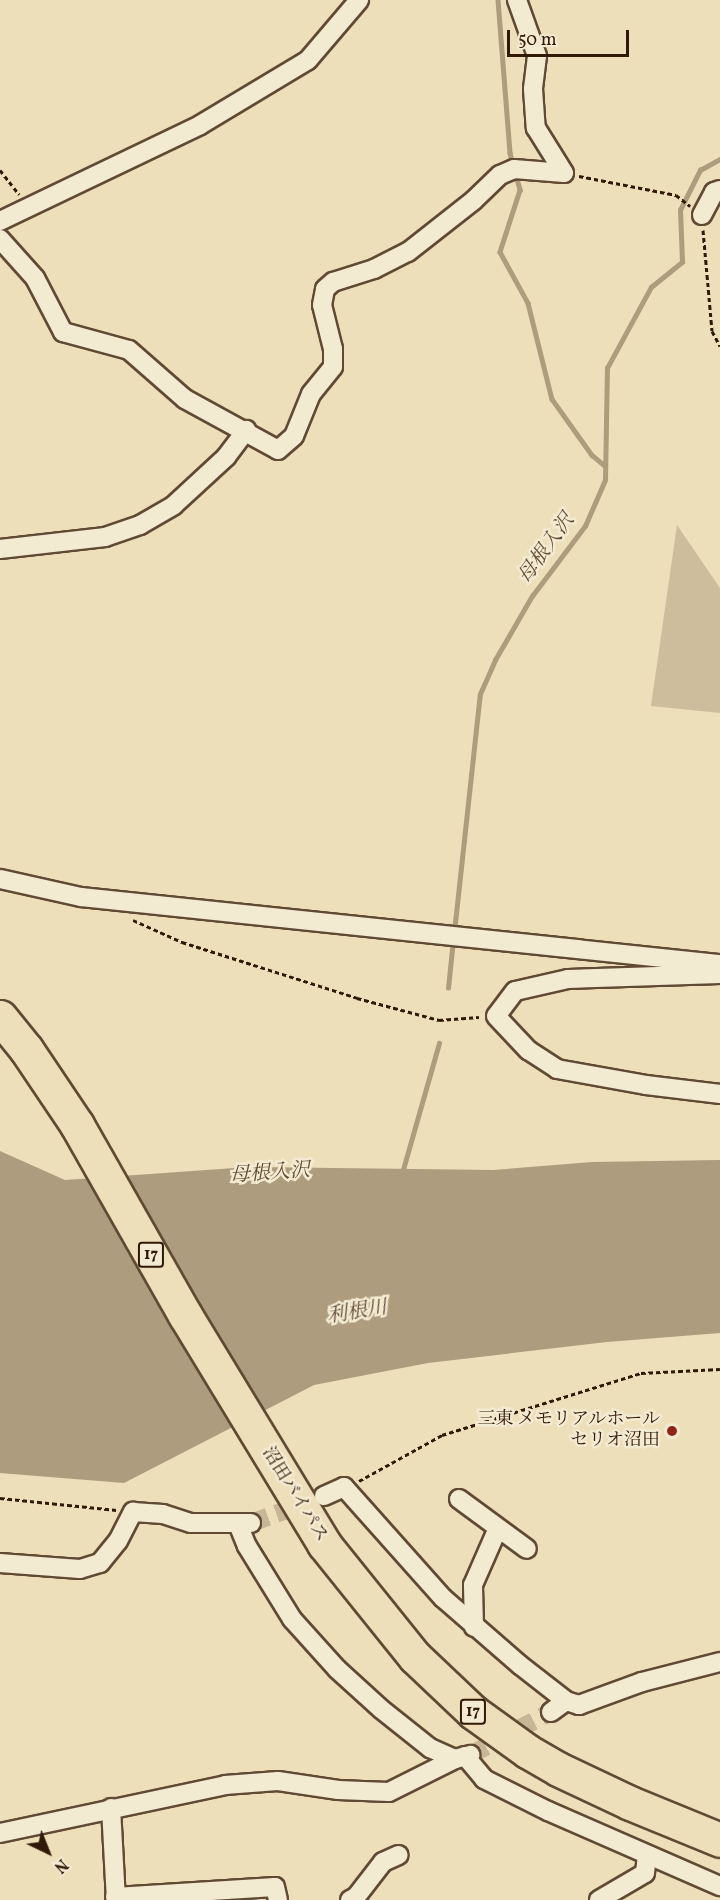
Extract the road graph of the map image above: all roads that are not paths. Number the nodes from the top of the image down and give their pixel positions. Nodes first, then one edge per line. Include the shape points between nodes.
1 (359, 0) edge
2 (517, 0) edge
3 (720, 190) edge
4 (702, 215) road end
5 (0, 221) edge
6 (0, 239) edge
7 (246, 430) junction
8 (0, 549) edge
9 (0, 879) edge
10 (720, 964) edge
11 (720, 974) edge
12 (0, 1017) edge
13 (720, 1094) edge
14 (309, 1497) junction
15 (459, 1499) dead end
16 (498, 1528) junction
17 (527, 1549) dead end
18 (0, 1563) edge
19 (474, 1627) junction
20 (720, 1662) edge
21 (464, 1757) junction
22 (111, 1808) junction
23 (0, 1833) edge
24 (720, 1840) edge
25 (399, 1855) dead end
26 (647, 1856) junction
27 (720, 1886) edge
28 (115, 1899) edge
29 (278, 1900) edge
30 (350, 1900) edge
31 (599, 1900) edge

1 - 5 street via 308,60 200,125
2 - 7 street via 537,56 533,89 536,128 564,172 514,169 500,175 408,252 374,269 333,282 325,289 322,305 333,349 333,367 311,394 294,436 278,450
3 - 4 street via 714,192
6 - 7 street via 35,278 63,332 129,350 185,399
7 - 8 street via 226,457 174,506 140,525 105,537
9 - 10 street via 81,897
11 - 13 street via 568,979 515,991 496,1016 528,1050 557,1069
12 - 14 highway, 沼田バイパス / 17 via 77,1125 185,1315
14 - 19 street via 345,1487 443,1598
14 - 24 highway, 沼田バイパス / 17 via 352,1582 415,1657 496,1731 558,1769
15 - 16 street
16 - 17 street
16 - 19 street via 473,1585
18 - 21 street via 80,1569 100,1563 118,1541 133,1512 163,1514 192,1523 244,1523 247,1546 292,1619 330,1660 381,1710 430,1748
19 - 20 street via 559,1706 579,1705 642,1682
21 - 22 street via 389,1792 338,1790 278,1781 225,1785
21 - 26 street via 484,1779
22 - 23 street
22 - 28 street
25 - 30 street via 383,1862 356,1898
26 - 27 street
26 - 31 street via 645,1873
28 - 29 street via 275,1887

